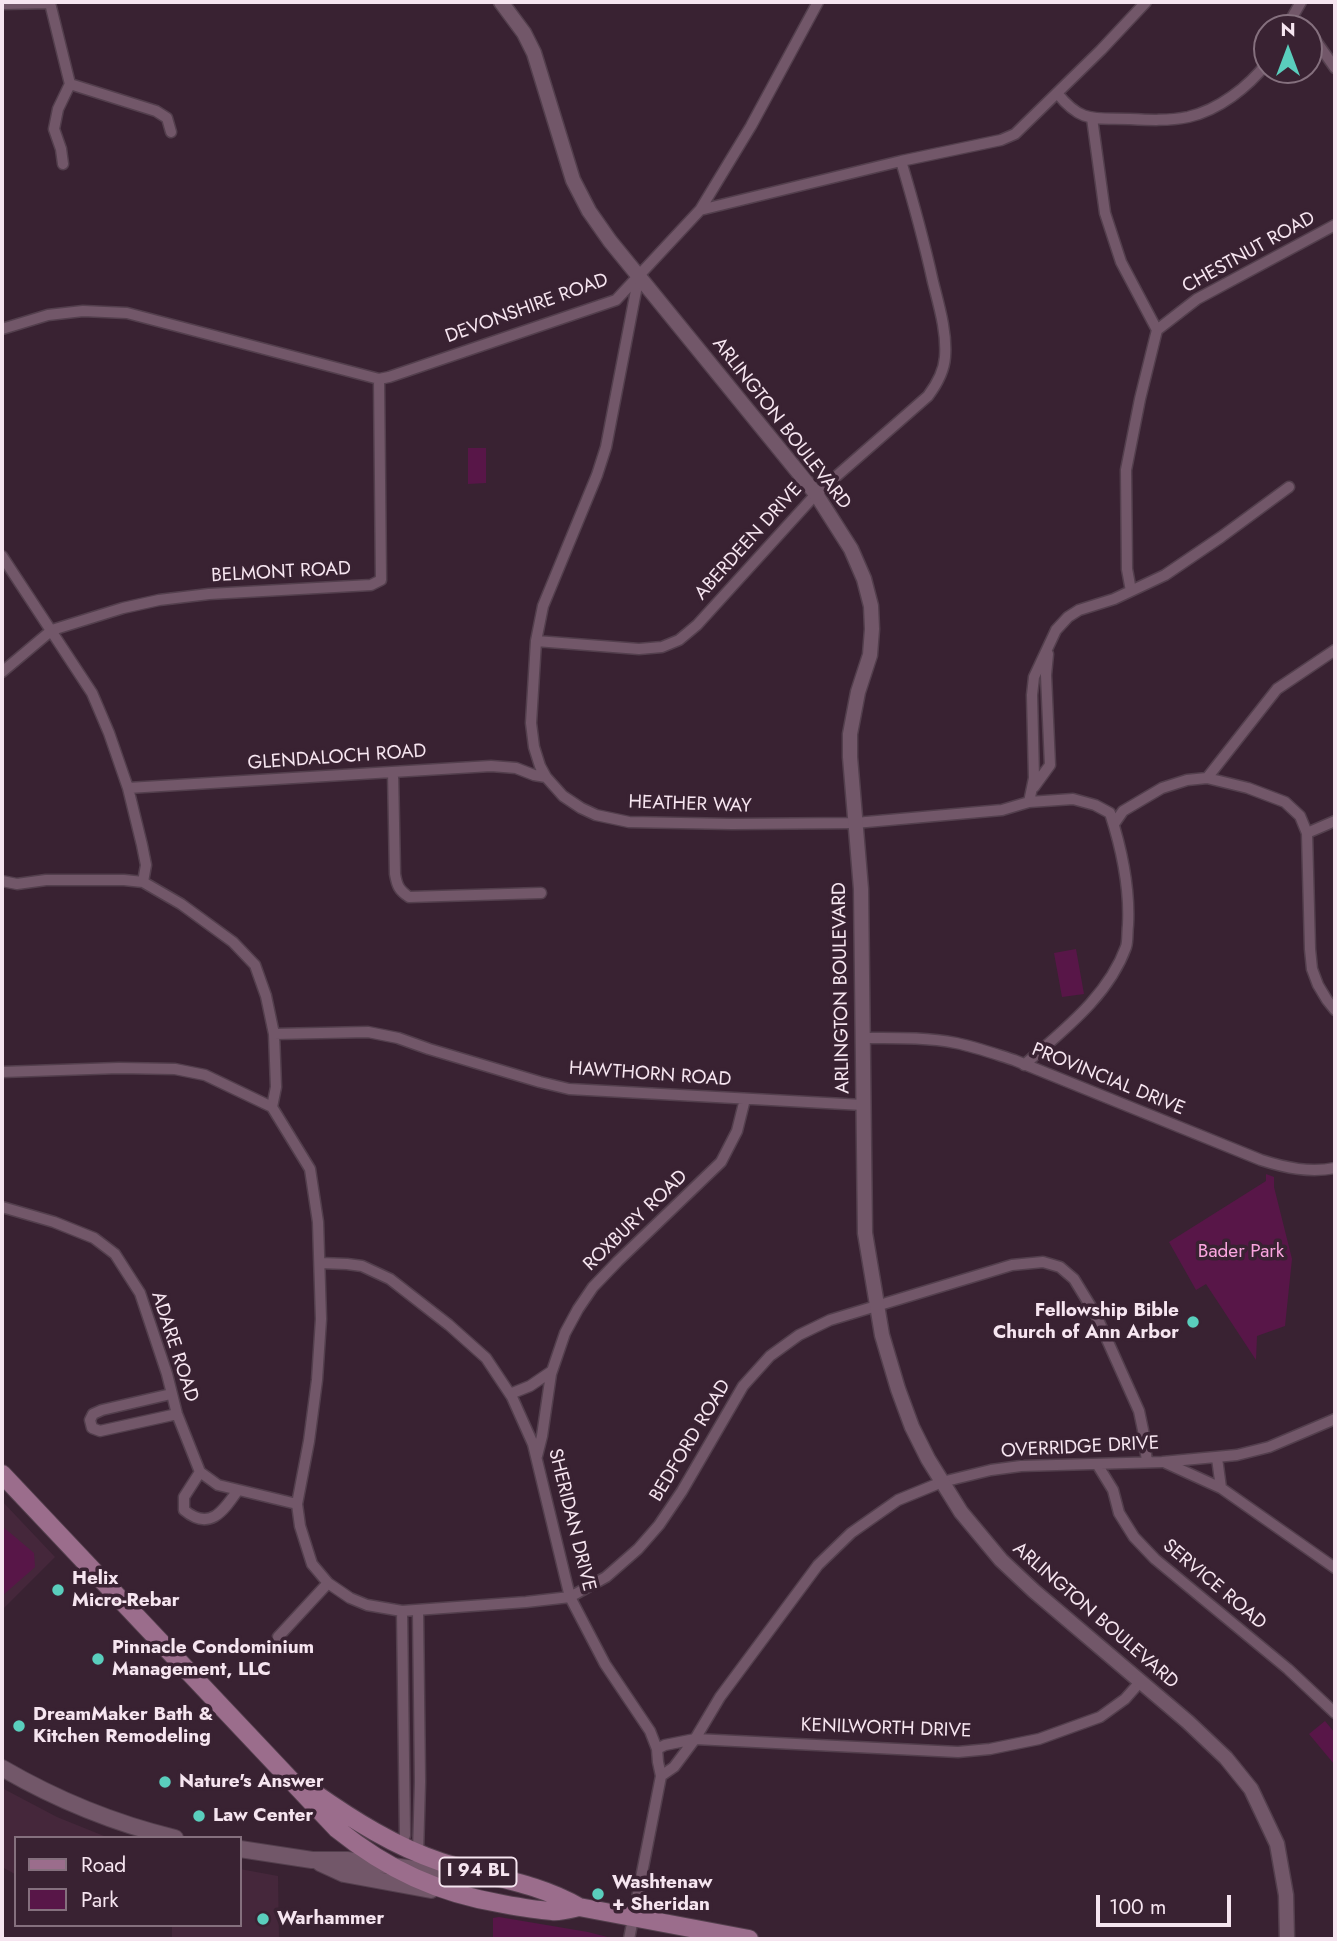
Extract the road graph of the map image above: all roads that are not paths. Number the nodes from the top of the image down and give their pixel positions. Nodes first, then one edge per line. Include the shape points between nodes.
1 (50, 2) edge
2 (501, 2) edge
3 (818, 2) edge
4 (1146, 2) edge
5 (2, 4) edge
6 (1323, 52) edge
7 (1335, 68) edge
8 (1253, 80) edge
9 (70, 84) junction
10 (1057, 93) junction
11 (1092, 118) junction
12 (171, 132) dead end
13 (901, 161) junction
14 (63, 164) dead end
15 (700, 210) junction
16 (1335, 225) edge
17 (639, 275) junction
18 (2, 329) edge
19 (1157, 330) junction
20 (379, 379) junction
21 (1289, 487) dead end
22 (816, 494) junction
23 (2, 556) edge
24 (1131, 591) junction
25 (52, 630) junction
26 (536, 641) junction
27 (1048, 648) junction
28 (1335, 650) edge
29 (2, 673) edge
30 (393, 772) junction
31 (546, 777) junction
32 (1207, 778) junction
33 (1034, 787) junction
34 (128, 788) junction
35 (1029, 802) junction
36 (1335, 821) edge
37 (855, 823) junction
38 (1114, 824) junction
39 (1307, 834) junction
40 (2, 881) edge
41 (143, 882) junction
42 (541, 893) dead end
43 (1335, 1010) edge
44 (274, 1034) junction
45 (863, 1038) junction
46 (1024, 1065) junction
47 (2, 1072) edge
48 (745, 1099) junction
49 (863, 1105) junction
50 (272, 1107) junction
51 (1335, 1168) edge
52 (2, 1207) edge
53 (320, 1264) junction
54 (877, 1305) junction
55 (552, 1371) junction
56 (171, 1394) junction
57 (510, 1394) junction
58 (177, 1414) junction
59 (1335, 1419) edge
60 (537, 1457) junction
61 (1217, 1458) junction
62 (1147, 1462) junction
63 (1162, 1462) junction
64 (1097, 1464) junction
65 (200, 1472) junction
66 (2, 1474) edge
67 (942, 1482) junction
68 (1221, 1488) junction
69 (238, 1490) junction
70 (297, 1504) junction
71 (1335, 1568) edge
72 (328, 1583) junction
73 (570, 1597) junction
74 (402, 1611) junction
75 (418, 1611) junction
76 (278, 1637) dead end
77 (1140, 1682) junction
78 (1335, 1713) edge
79 (695, 1739) junction
80 (657, 1749) junction
81 (404, 1754) junction
82 (420, 1754) junction
83 (2, 1768) edge
84 (661, 1776) junction
85 (289, 1777) junction
86 (167, 1836) edge
87 (401, 1846) junction
88 (242, 1849) edge
89 (418, 1853) junction
90 (312, 1860) junction
91 (392, 1867) junction
92 (538, 1888) junction
93 (457, 1894) junction
94 (579, 1908) junction
95 (634, 1917) junction
96 (629, 1939) edge
97 (749, 1939) edge
98 (1287, 1939) edge

1 - 5 street
1 - 9 street
2 - 17 street, ARLINGTON BOULEVARD via 534,53 580,195
3 - 15 street, DEVONSHIRE ROAD
4 - 10 street
6 - 7 street
8 - 11 street via 1190,117
9 - 12 street via 156,111 167,118
9 - 14 street via 54,130
10 - 11 street via 1066,105
10 - 13 street via 1015,134
11 - 19 street via 1105,213 1121,262
13 - 15 street
13 - 22 street, ABERDEEN DRIVE via 941,312 943,370 928,396
15 - 17 street, DEVONSHIRE ROAD
16 - 19 street, CHESTNUT ROAD via 1197,299
17 - 20 street, DEVONSHIRE ROAD via 616,300
17 - 22 street, ARLINGTON BOULEVARD
17 - 26 street, HEATHER WAY via 606,447 543,606
18 - 20 street via 83,311 127,313
19 - 24 street via 1126,470
20 - 25 street, BELMONT ROAD via 381,580 371,585 159,600
21 - 24 street via 1165,575
22 - 26 street, ABERDEEN DRIVE via 679,640 639,649
22 - 37 street, ARLINGTON BOULEVARD via 851,549 871,606 871,647 850,734
23 - 25 street
24 - 27 street via 1068,617
25 - 29 street, BELMONT ROAD
25 - 34 street via 92,693
26 - 31 street, HEATHER WAY via 531,723 534,747
27 - 33 street via 1034,677 1032,695
27 - 33 street via 1050,765
28 - 32 street via 1277,689
30 - 31 street, GLENDALOCH ROAD via 491,766
30 - 34 street, GLENDALOCH ROAD
30 - 42 street via 395,874 402,892 409,897
31 - 37 street, HEATHER WAY via 562,796 581,808 629,822
32 - 38 street via 1162,788 1123,811
32 - 39 street via 1285,802 1300,816
33 - 35 street
34 - 41 street via 146,865
35 - 37 street, HEATHER WAY via 1002,810
35 - 38 street, HEATHER WAY via 1073,799 1110,813
36 - 39 street
37 - 45 street, ARLINGTON BOULEVARD via 861,889
38 - 46 street via 1127,882 1127,945 1109,980 1080,1015
39 - 43 street via 1312,969
40 - 41 street
41 - 44 street via 233,942 255,965
44 - 48 street, HAWTHORN ROAD via 368,1032 569,1089
44 - 50 street
45 - 46 street, PROVINCIAL DRIVE via 954,1042
45 - 49 street, ARLINGTON BOULEVARD
46 - 51 street, PROVINCIAL DRIVE via 1261,1160 1297,1169
47 - 50 street via 175,1069 205,1075
48 - 49 street, HAWTHORN ROAD
48 - 55 street, ROXBURY ROAD via 737,1131 721,1162 593,1287 565,1334
49 - 54 street, ARLINGTON BOULEVARD via 864,1233
50 - 53 street via 310,1169
52 - 56 street, ADARE ROAD via 94,1238 115,1254 140,1293
53 - 57 street, SHERIDAN DRIVE via 362,1266 390,1279 486,1358
53 - 70 street via 317,1380
54 - 62 street, BEDFORD ROAD via 1012,1265 1043,1262 1060,1267 1074,1279 1096,1315 1120,1366 1139,1411
54 - 67 street, ARLINGTON BOULEVARD via 898,1389 912,1427
54 - 73 street, BEDFORD ROAD via 830,1320 770,1356 743,1386 659,1525 606,1577
55 - 57 street
55 - 60 street, ROXBURY ROAD
56 - 58 street, ADARE ROAD
56 - 58 street via 102,1410 93,1414 92,1428 100,1431
57 - 60 street, SHERIDAN DRIVE
58 - 65 street, ADARE ROAD
59 - 61 street, OVERRIDGE DRIVE via 1269,1447
60 - 73 street, SHERIDAN DRIVE
61 - 63 street, OVERRIDGE DRIVE
61 - 68 street
62 - 63 street, OVERRIDGE DRIVE
62 - 64 street, OVERRIDGE DRIVE
63 - 68 street
64 - 67 street, OVERRIDGE DRIVE via 1021,1466
64 - 78 street, SERVICE ROAD via 1113,1490 1119,1513 1155,1559
65 - 69 street via 218,1485
65 - 69 street via 184,1497 184,1510 191,1516 214,1518
66 - 85 main road, I 94 BL
67 - 77 street, ARLINGTON BOULEVARD via 1001,1560
67 - 79 street, OVERRIDGE DRIVE via 898,1500 851,1533 818,1565 720,1697
68 - 71 street
69 - 70 street
70 - 72 street via 312,1564
72 - 74 street, BEDFORD ROAD via 367,1605
72 - 76 street
73 - 75 street, BEDFORD ROAD
73 - 80 street, SHERIDAN DRIVE
74 - 75 street, BEDFORD ROAD
74 - 81 street
75 - 82 street
77 - 79 street, KENILWORTH DRIVE via 1100,1717 1039,1739 990,1749 958,1752
77 - 98 street, ARLINGTON BOULEVARD via 1226,1758 1252,1792 1277,1844 1286,1895
79 - 80 street, KENILWORTH DRIVE
79 - 84 street, OVERRIDGE DRIVE
80 - 84 street, SHERIDAN DRIVE
81 - 82 street
81 - 87 street via 405,1835
82 - 89 street
83 - 86 main road via 68,1804
84 - 95 street, SHERIDAN DRIVE
85 - 87 main road, I 94 BL
85 - 91 main road, I 94 BL via 337,1829
87 - 89 main road, I 94 BL
88 - 90 main road
89 - 92 main road, I 94 BL
90 - 91 main road
90 - 93 main road via 344,1874
91 - 92 main road
91 - 93 main road, I 94 BL
92 - 94 main road, I 94 BL
93 - 94 main road, I 94 BL via 554,1911
94 - 95 main road, I 94 BL
95 - 96 street, SHERIDAN DRIVE
95 - 97 main road, I 94 BL

